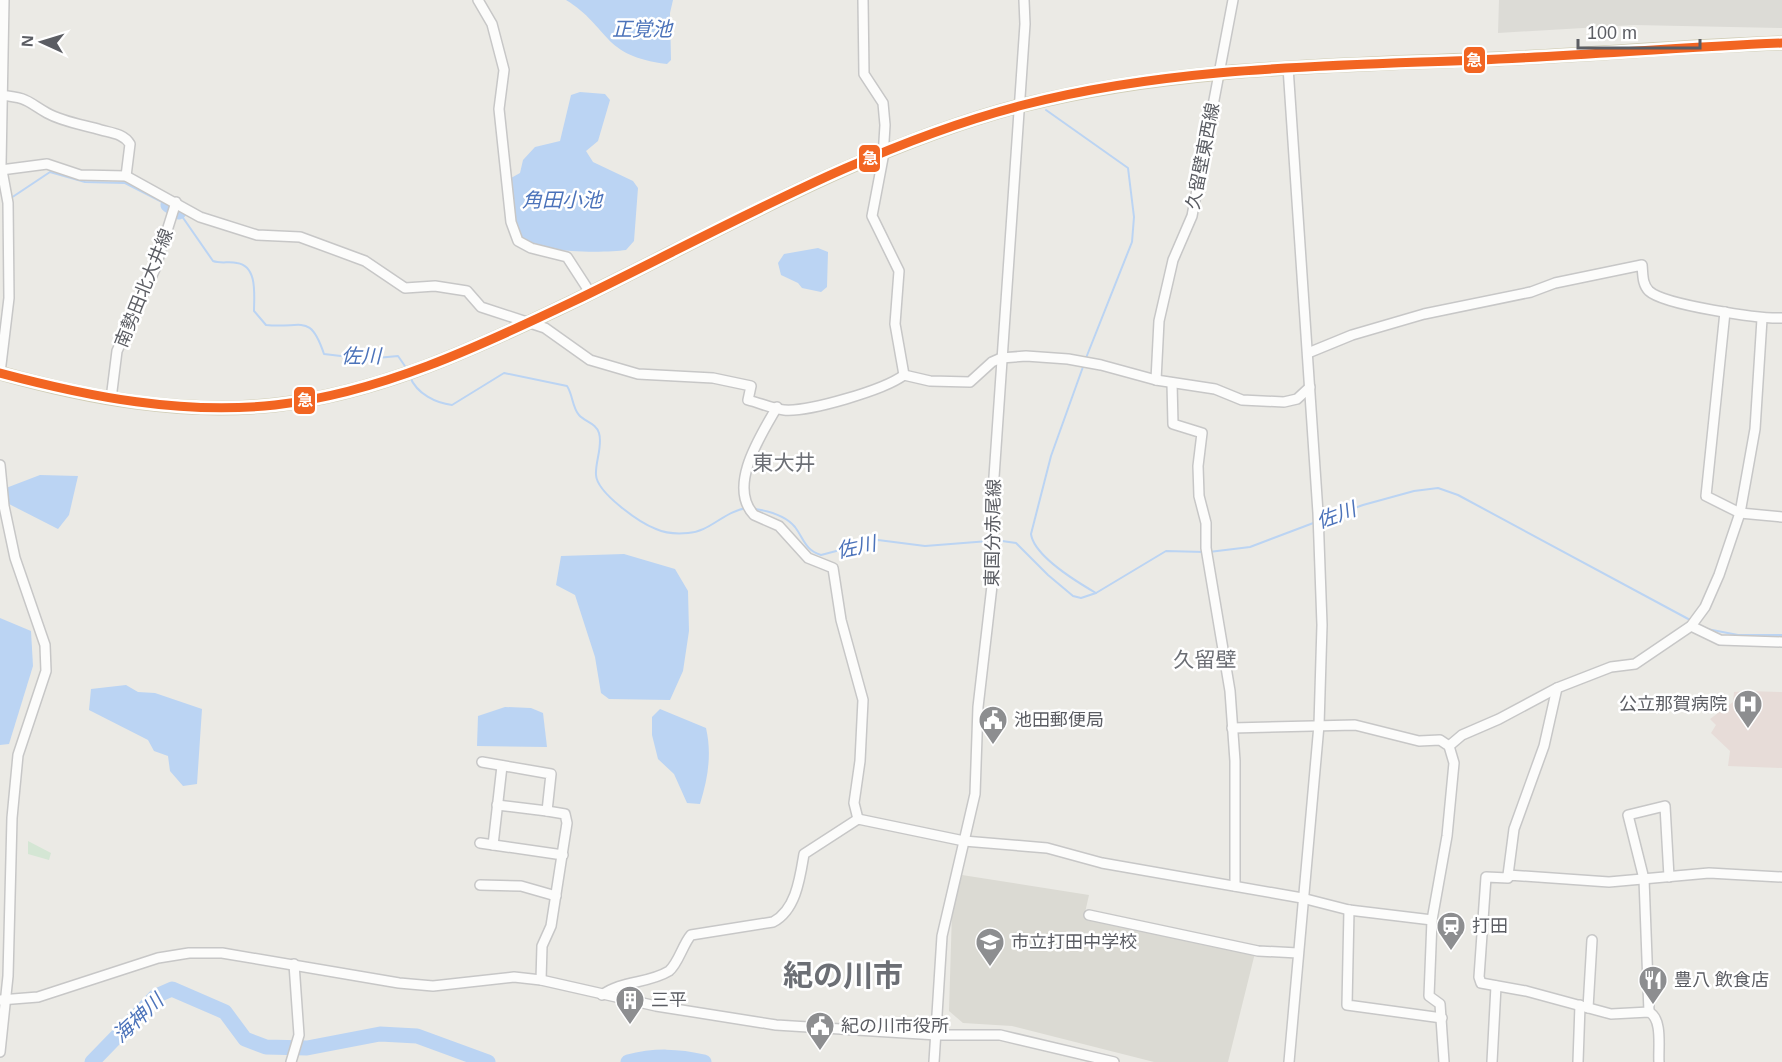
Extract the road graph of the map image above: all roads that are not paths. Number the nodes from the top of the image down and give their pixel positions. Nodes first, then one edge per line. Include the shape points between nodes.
1 (4, 0) edge
2 (478, 0) edge
3 (863, 0) edge
4 (1024, 0) edge
5 (1233, 0) edge
6 (1782, 43) edge
7 (1288, 67) junction
8 (1219, 72) junction
9 (1, 95) edge
10 (1019, 106) junction
11 (884, 153) junction
12 (1, 170) edge
13 (126, 176) junction
14 (175, 207) junction
15 (4, 260) edge
16 (591, 294) junction
17 (1725, 312) junction
18 (1782, 318) edge
19 (1762, 319) junction
20 (528, 323) junction
21 (1308, 354) junction
22 (1001, 358) junction
23 (0, 373) edge
24 (904, 375) junction
25 (1156, 380) junction
26 (1172, 383) junction
27 (1310, 387) junction
28 (111, 399) junction
29 (777, 407) junction
30 (0, 465) edge
31 (1740, 513) junction
32 (1782, 517) edge
33 (1691, 626) junction
34 (1782, 642) edge
35 (1557, 688) junction
36 (1318, 724) junction
37 (1232, 728) junction
38 (1449, 746) junction
39 (482, 762) dead end
40 (502, 766) junction
41 (497, 805) junction
42 (547, 811) junction
43 (858, 819) junction
44 (964, 841) junction
45 (480, 843) dead end
46 (493, 845) junction
47 (563, 855) junction
48 (1508, 875) junction
49 (1669, 877) junction
50 (1782, 877) edge
51 (1644, 879) junction
52 (480, 885) dead end
53 (1235, 885) junction
54 (556, 896) junction
55 (1302, 898) junction
56 (1349, 909) junction
57 (1089, 915) dead end
58 (1432, 920) junction
59 (1592, 940) dead end
60 (1298, 953) junction
61 (294, 964) junction
62 (541, 980) junction
63 (1496, 986) junction
64 (602, 995) junction
65 (3, 1000) edge
66 (1584, 1006) junction
67 (1649, 1012) junction
68 (1442, 1018) junction
69 (937, 1035) junction
70 (0, 1052) edge
71 (292, 1062) edge
72 (934, 1062) edge
73 (1114, 1062) edge
74 (1289, 1062) edge
75 (1444, 1062) edge
76 (1492, 1062) edge
77 (1578, 1062) edge
78 (1659, 1062) edge

1 - 9 street
2 - 16 street via 492,24 504,70 499,109 514,232 525,245 567,257
3 - 11 street via 864,74 883,104
4 - 10 street, 東国分赤尾線
5 - 8 street, 久留壁東西線
6 - 7 main road
7 - 8 main road
7 - 21 street
8 - 10 main road via 1116,84
8 - 25 street, 久留壁東西線 via 1192,216 1173,260 1159,321
9 - 12 street
9 - 13 street via 31,101 47,113 121,135 130,144
10 - 11 main road
10 - 22 street, 東国分赤尾線
11 - 16 main road
11 - 24 street via 872,216 899,271 895,324
12 - 13 street via 47,164 80,175
12 - 15 street via 7,199
13 - 14 street
14 - 20 street via 227,228 257,235 300,237 365,261 405,288 435,286 467,291 481,307
14 - 28 street, 南勢田北大井線 via 155,269 117,351
15 - 23 street via 9,298
16 - 20 main road
17 - 19 street
17 - 21 street via 1658,297 1644,283 1642,265 1424,314 1352,335
17 - 31 street via 1706,496
18 - 19 street
19 - 31 street via 1755,429
20 - 28 main road via 410,374 315,399 216,407
20 - 29 street via 545,328 590,360 638,374 713,378 750,386 748,400
21 - 27 street
22 - 24 street via 970,382 930,381
22 - 25 street via 1068,359
22 - 44 street, 東国分赤尾線 via 991,602 978,707 975,794
23 - 28 main road
24 - 29 street via 881,387 816,407
25 - 26 street
26 - 27 street via 1215,389 1242,400 1284,402 1297,399
26 - 37 street via 1173,424 1202,433 1199,496 1230,691
27 - 36 street via 1322,625
29 - 43 street via 749,458 745,495 750,509 779,526 808,558 833,568 841,620 863,700 855,803
30 - 65 street via 15,558 45,645 46,671 18,755
31 - 32 street
31 - 33 street via 1705,607
33 - 34 street via 1720,640
33 - 35 street via 1635,664 1611,667
35 - 38 street via 1462,735
35 - 48 street via 1544,746 1514,829
36 - 37 street
36 - 38 street via 1355,726 1419,741 1440,740
36 - 55 street
37 - 53 street
38 - 58 street via 1454,763 1447,836
39 - 40 street
40 - 41 street
40 - 42 street via 551,774
41 - 42 street
41 - 46 street
42 - 47 street via 565,813
43 - 44 street
43 - 64 street via 804,854 796,891 784,916 773,922 692,935 683,943 671,969 651,979 614,986
44 - 53 street via 1047,848 1102,863
44 - 69 street, 東国分赤尾線 via 942,936
45 - 46 street
46 - 47 street
47 - 54 street
48 - 51 street via 1609,882
48 - 63 street via 1486,878 1479,977 1481,983
49 - 50 street via 1709,873
49 - 51 street
49 - 51 street via 1665,806 1628,815
51 - 67 street
52 - 54 street via 521,886
53 - 55 street
54 - 62 street via 551,926 542,946
55 - 56 street
55 - 60 street
56 - 58 street
56 - 68 street via 1347,1005
57 - 60 street via 1258,951
58 - 68 street via 1430,996 1440,1004
59 - 66 street
60 - 74 street
61 - 62 street via 434,986 514,977
61 - 65 street via 222,953 189,953 158,958 38,997
61 - 71 street via 298,1040
62 - 64 street
63 - 66 street
63 - 76 street
64 - 69 street via 776,1025
65 - 70 street
66 - 67 street via 1622,1015
66 - 77 street
67 - 78 street via 1657,1021
68 - 75 street
69 - 72 street, 東国分赤尾線
69 - 73 street via 1000,1035

